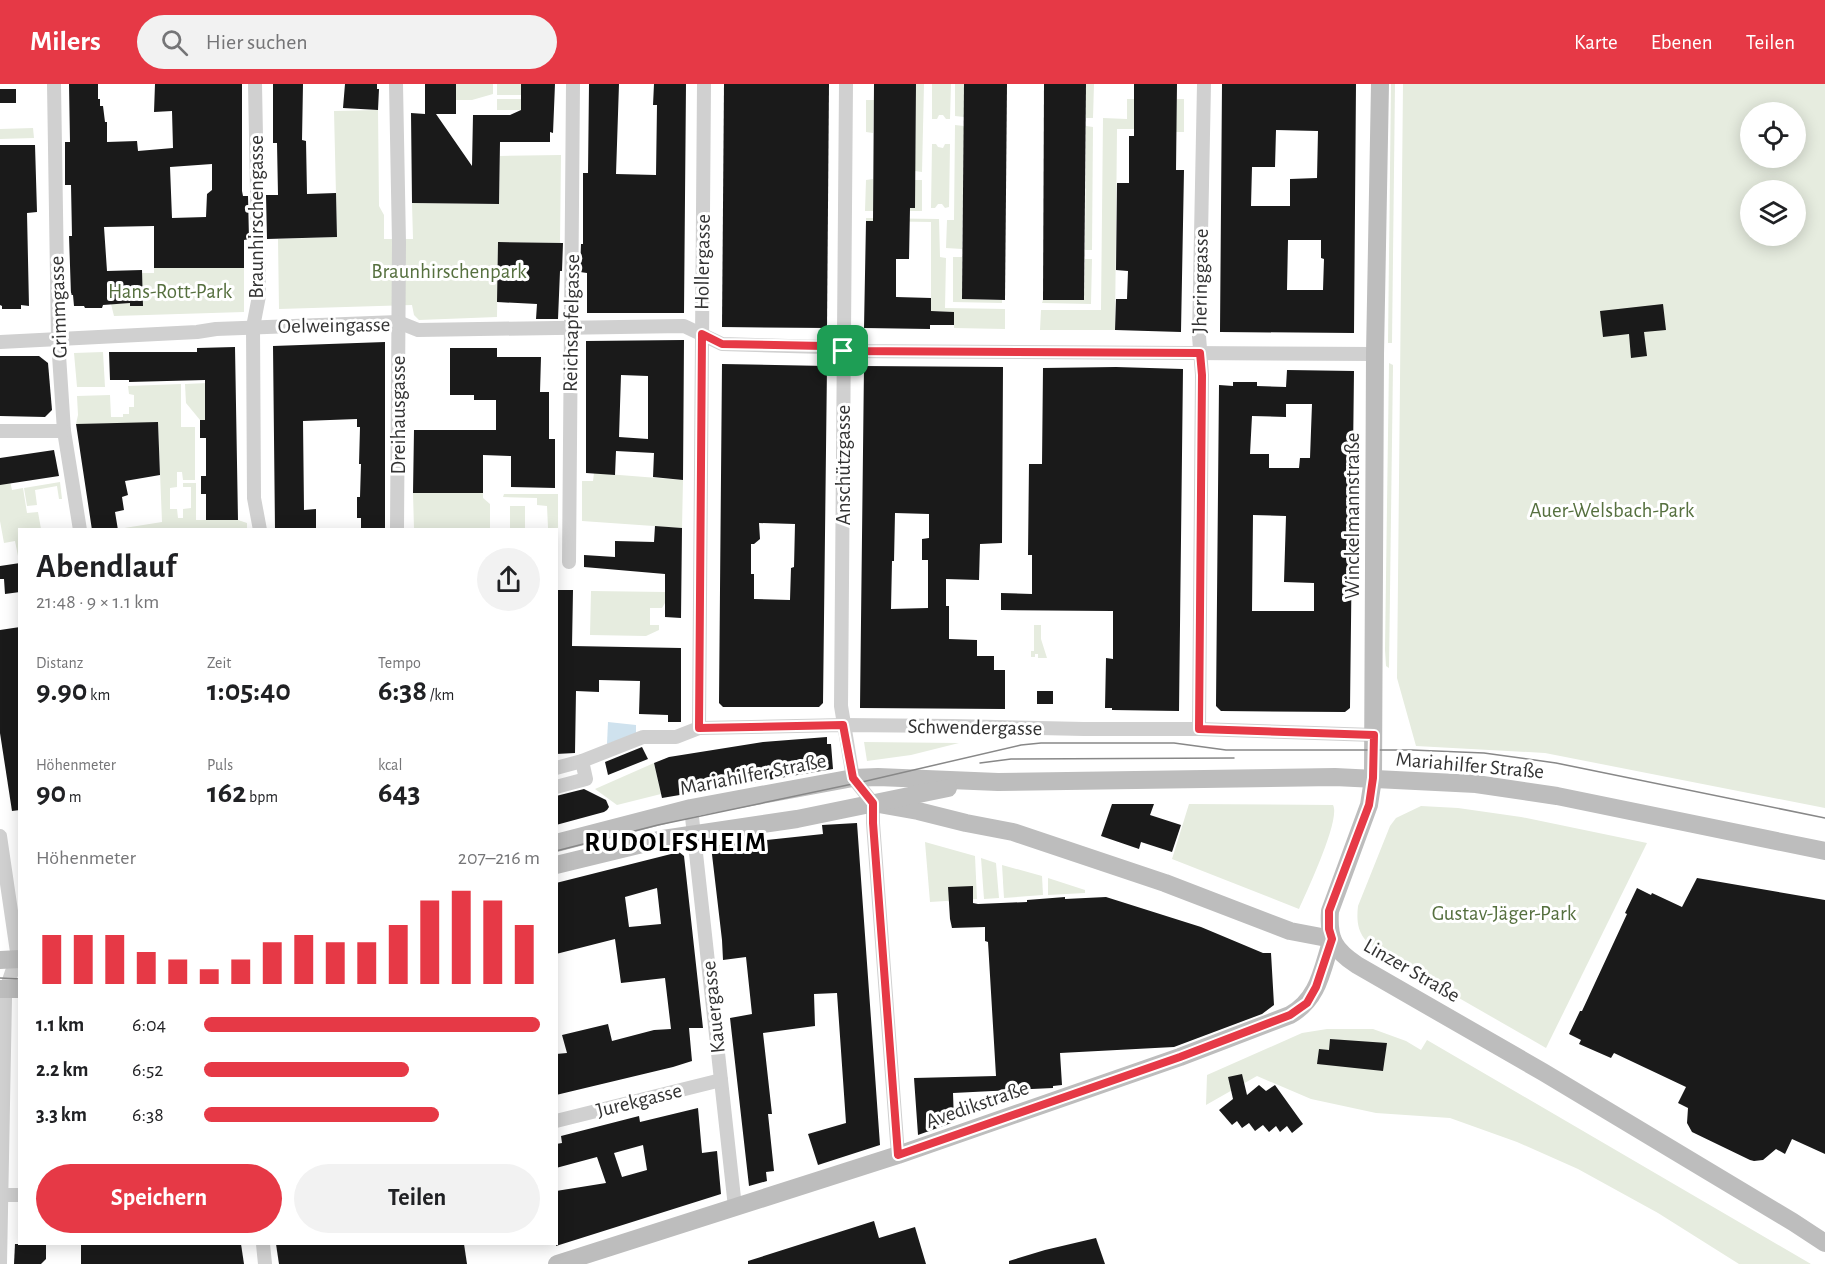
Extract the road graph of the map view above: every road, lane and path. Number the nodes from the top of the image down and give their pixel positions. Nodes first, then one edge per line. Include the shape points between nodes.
1 (54, 84) edge
2 (255, 84) edge
3 (396, 84) edge
4 (573, 84) edge
5 (704, 84) edge
6 (846, 84) edge
7 (1204, 84) edge
8 (1380, 84) edge
9 (398, 322) junction
10 (252, 327) junction
11 (570, 327) junction
12 (702, 334) junction
13 (58, 340) junction
14 (0, 342) edge
15 (843, 351) junction
16 (1200, 353) junction
17 (1375, 354) junction
18 (0, 430) edge
19 (64, 431) junction
20 (80, 528) edge
21 (260, 528) edge
22 (397, 528) edge
23 (569, 562) dead end
24 (843, 725) junction
25 (699, 728) junction
26 (1199, 729) junction
27 (1374, 735) junction
28 (582, 761) junction
29 (558, 767) edge
30 (853, 778) junction
31 (1373, 778) junction
32 (998, 782) junction
33 (558, 786) edge
34 (873, 803) junction
35 (691, 808) junction
36 (694, 834) junction
37 (0, 836) edge
38 (558, 842) edge
39 (1825, 850) edge
40 (558, 865) edge
41 (9, 892) edge
42 (1332, 939) junction
43 (12, 959) edge
44 (8, 989) edge
45 (721, 1080) junction
46 (558, 1121) edge
47 (898, 1155) junction
48 (0, 1195) edge
49 (18, 1195) edge
50 (735, 1207) junction
51 (1825, 1243) edge
52 (263, 1245) edge
53 (0, 1264) edge
54 (266, 1264) edge
55 (556, 1264) edge

1 - 13 street, Grimmgasse
2 - 10 street, Braunhirschengasse via 259,296
3 - 9 street, Dreihausgasse
4 - 11 street, Reichsapfelgasse
5 - 12 street, Hollergasse
6 - 15 street, Anschützgasse
7 - 16 street, Jheringgasse
8 - 17 street, Winckelmannstraße
9 - 10 street, Oelweingasse
9 - 11 street, Oelweingasse via 418,330
9 - 22 street, Dreihausgasse
10 - 13 street, Oelweingasse
10 - 21 street, Braunhirschengasse via 254,498
11 - 12 street, Oelweingasse via 684,326
11 - 23 street, Reichsapfelgasse
12 - 15 street, Oelweingasse via 722,344 824,346
12 - 25 street, Hollergasse
13 - 14 street, Oelweingasse
13 - 19 street, Grimmgasse
15 - 16 street, Oelweingasse
15 - 24 street, Anschützgasse
16 - 17 street, Oelweingasse
16 - 26 street, Jheringgasse
17 - 27 street, Winckelmannstraße
18 - 19 street
19 - 20 street, Grimmgasse
24 - 25 street, Schwendergasse
24 - 26 street, Schwendergasse
24 - 30 street, Anschützgasse
25 - 28 street, Schwendergasse via 676,737 643,737
26 - 27 street, Schwendergasse
27 - 31 street, Winckelmannstraße
28 - 29 street, Schwendergasse
28 - 33 street via 586,779
30 - 32 street, Mariahilfer Straße
30 - 34 street, Anschützgasse
30 - 35 street, Mariahilfer Straße
31 - 32 street, Mariahilfer Straße
31 - 39 street, Mariahilfer Straße via 1476,784 1557,796
31 - 42 street, Winckelmannstraße via 1369,805 1329,911
32 - 34 street, Mariahilfer Straße
34 - 36 street, Mariahilfer Straße
34 - 42 street, Linzer Straße via 1013,832 1165,883 1290,931
34 - 47 street
35 - 36 street, Kauergasse
35 - 38 street, Mariahilfer Straße
36 - 40 street, Mariahilfer Straße
36 - 45 street, Kauergasse
37 - 41 street
41 - 43 street via 16,938
42 - 47 street, Avedikstraße via 1312,996 1290,1015
42 - 51 street, Linzer Straße via 1339,951 1357,965
43 - 44 street
44 - 48 street
45 - 46 street, Jurekgasse
45 - 50 street, Kauergasse
47 - 50 street, Avedikstraße
48 - 49 street
48 - 53 street
50 - 55 street, Avedikstraße
52 - 54 street

